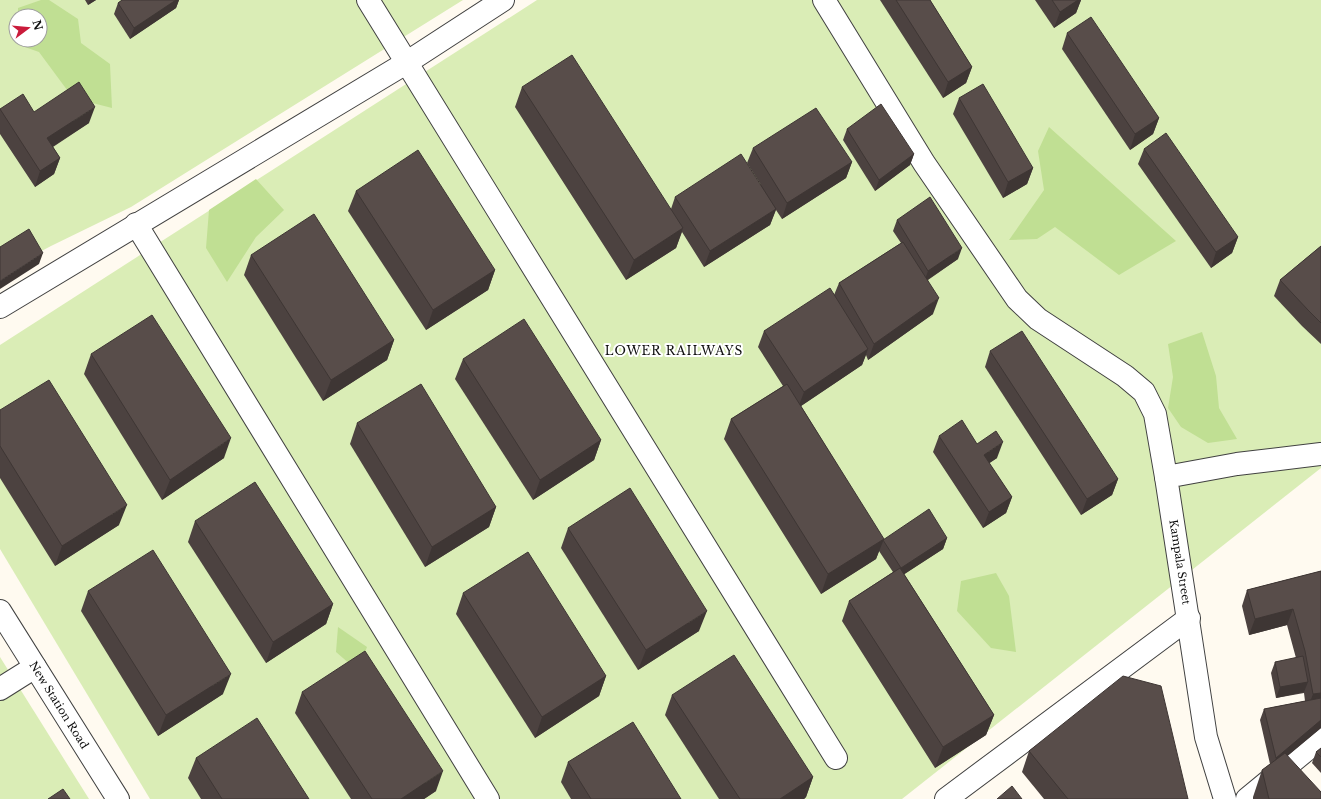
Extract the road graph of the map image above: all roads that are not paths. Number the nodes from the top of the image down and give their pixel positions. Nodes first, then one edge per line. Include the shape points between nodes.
1 (368, 0) edge
2 (503, 0) edge
3 (824, 0) edge
4 (406, 63) junction
5 (136, 224) junction
6 (0, 307) edge
7 (1321, 454) edge
8 (1166, 477) junction
9 (0, 611) edge
10 (1189, 618) junction
11 (35, 667) junction
12 (0, 689) edge
13 (1321, 738) edge
14 (836, 758) dead end
15 (118, 799) edge
16 (488, 799) edge
17 (946, 799) edge
18 (1224, 799) edge
19 (1247, 799) edge

1 - 4 street
2 - 4 street
3 - 8 street, Kampala Street via 924,163 1017,299 1038,320 1125,376 1144,392 1154,414
4 - 5 street
4 - 14 street
5 - 6 street
5 - 16 street
7 - 8 street via 1237,464
8 - 10 street, Kampala Street
9 - 11 street, New Station Road
10 - 17 street
10 - 18 street, Kampala Street via 1206,737
11 - 12 street
11 - 15 street, New Station Road
13 - 19 street

